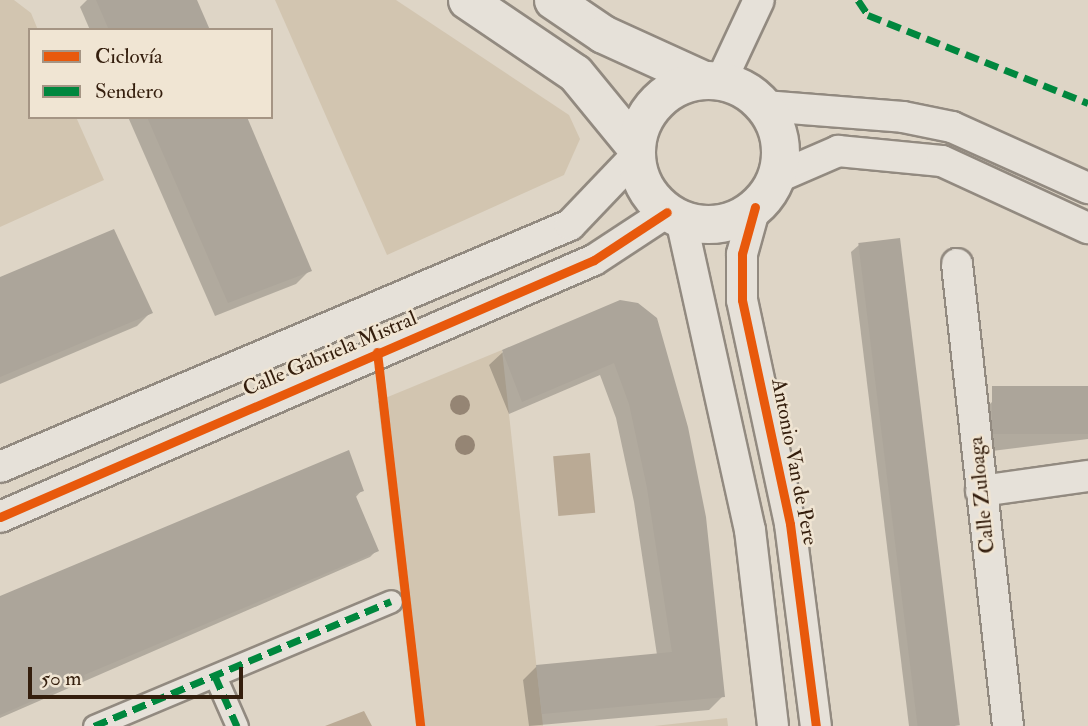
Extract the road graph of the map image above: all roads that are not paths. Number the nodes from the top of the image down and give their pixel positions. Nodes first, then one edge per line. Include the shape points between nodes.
1 (467, 0) edge
2 (553, 0) edge
3 (759, 0) edge
4 (713, 80) junction
5 (764, 106) junction
6 (635, 152) junction
7 (776, 178) junction
8 (1088, 188) edge
9 (755, 207) junction
10 (674, 215) junction
11 (1088, 228) edge
12 (957, 264) dead end
13 (0, 467) edge
14 (1088, 476) edge
15 (981, 491) junction
16 (0, 517) edge
17 (391, 601) dead end
18 (215, 676) junction
19 (94, 726) edge
20 (237, 726) edge
21 (773, 726) edge
22 (816, 726) edge
23 (1008, 726) edge

1 - 6 street via 575,73
2 - 4 street via 603,34
3 - 4 street
4 - 5 street via 752,94
4 - 6 street via 665,93 640,126
5 - 7 street via 779,141
5 - 8 street via 903,117 952,127
6 - 10 street via 643,185
6 - 13 street, Calle Gabriela Mistral via 570,225
7 - 9 street
7 - 11 street via 838,151 942,161
9 - 10 street via 714,225
9 - 22 street, Antonio Van de Pere via 742,254 742,300 790,524
10 - 16 street, Calle Gabriela Mistral via 594,260
10 - 21 street via 750,530
12 - 15 street, Calle Zuloaga
14 - 15 street
15 - 23 street, Calle Zuloaga
17 - 18 street
18 - 19 street
18 - 20 street

